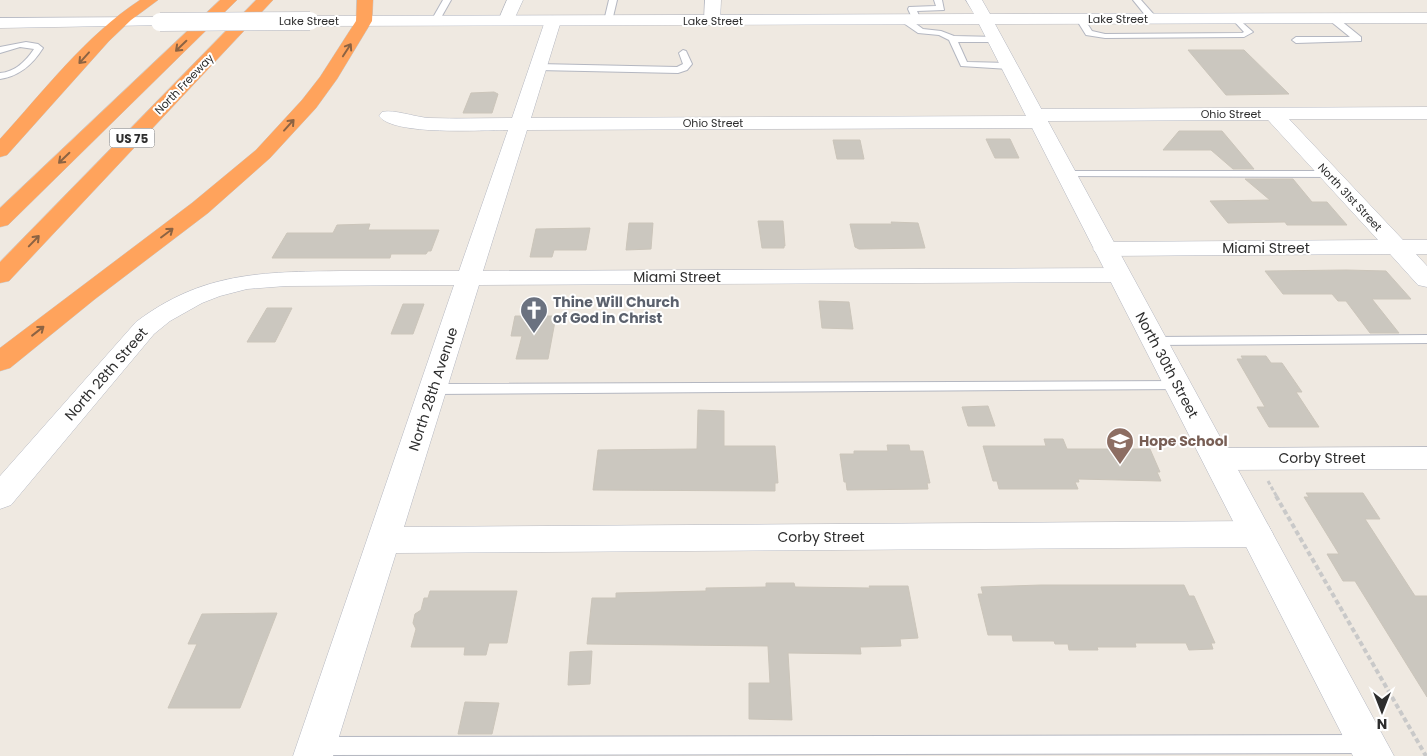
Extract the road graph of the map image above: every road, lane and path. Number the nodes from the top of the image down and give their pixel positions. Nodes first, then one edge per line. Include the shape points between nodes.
1 (150, 0) edge
2 (229, 0) edge
3 (265, 0) edge
4 (447, 0) edge
5 (515, 0) edge
6 (613, 0) edge
7 (712, 0) edge
8 (938, 0) edge
9 (974, 0) edge
10 (1137, 0) edge
11 (364, 11) edge
12 (1332, 18) junction
13 (1427, 18) edge
14 (1080, 19) junction
15 (1153, 19) junction
16 (1236, 19) junction
17 (911, 20) junction
18 (984, 20) junction
19 (435, 21) junction
20 (506, 21) junction
21 (553, 21) junction
22 (608, 21) junction
23 (712, 21) junction
24 (118, 22) junction
25 (0, 23) edge
26 (954, 39) junction
27 (994, 39) junction
28 (1296, 40) dead end
29 (0, 50) edge
30 (683, 54) dead end
31 (1009, 66) junction
32 (538, 68) junction
33 (0, 76) edge
34 (1427, 113) edge
35 (1274, 114) junction
36 (389, 116) dead end
37 (1037, 118) junction
38 (519, 124) junction
39 (0, 151) edge
40 (1066, 174) junction
41 (1330, 174) junction
42 (0, 220) edge
43 (1397, 247) junction
44 (1427, 247) edge
45 (1105, 249) junction
46 (1119, 275) junction
47 (0, 276) edge
48 (469, 278) junction
49 (1427, 280) edge
50 (235, 283) joint
51 (1427, 339) edge
52 (1154, 341) junction
53 (0, 362) edge
54 (1178, 386) junction
55 (433, 389) junction
56 (1427, 458) edge
57 (1217, 459) junction
58 (1255, 459) junction
59 (0, 497) edge
60 (1257, 534) junction
61 (384, 540) junction
62 (1371, 750) edge
63 (314, 751) edge
64 (1426, 756) edge

1 - 24 highway
2 -> 42 highway, US 75
47 -> 3 highway, North Freeway / US 75
4 - 19 lane
5 - 20 street
6 - 22 lane
7 - 23 street
8 - 17 lane via 941,8 912,9
9 - 18 street, North 30th Street
10 - 15 lane
11 - 19 street, Lake Street
11 - 24 street, Lake Street, bridge via 310,21
53 -> 11 highway via 200,208 263,154 318,92
12 - 13 street, Lake Street
12 - 16 street, Lake Street
12 - 28 lane via 1358,39
14 - 15 street, Lake Street
14 - 16 lane via 1089,33 1105,36 1244,35 1249,32
14 - 18 street, Lake Street
15 - 16 street, Lake Street
17 - 18 street, Lake Street
17 - 23 street, Lake Street
17 - 26 lane via 921,31 940,33
18 - 27 street, North 30th Street
19 - 20 street, Lake Street
20 - 21 street, Lake Street
21 - 22 street, Lake Street
21 - 32 street, North 28th Avenue
22 - 23 street, Lake Street
24 - 25 street, Lake Street
24 -> 39 highway
26 - 27 lane
26 - 31 lane via 964,64
27 - 31 street, North 30th Street
29 - 33 lane via 33,44 40,48 8,76
30 - 32 lane via 688,64 678,70
31 - 37 street, North 30th Street
32 - 38 street, North 28th Avenue
34 - 35 street, Ohio Street
35 - 37 street, Ohio Street
35 - 41 street, North 31st Street
36 - 38 street, Ohio Street via 429,124
37 - 38 street, Ohio Street
37 - 40 street, North 30th Street
38 - 48 street, North 28th Avenue
40 - 41 lane
40 - 45 street, North 30th Street
41 - 43 street, North 31st Street
43 - 44 street, Miami Street
43 - 45 street, Miami Street
43 - 49 street, North 31st Street
45 - 46 street, North 30th Street
46 - 48 street, Miami Street
46 - 52 street, North 30th Street
48 - 50 street, Miami Street via 274,279
48 - 55 street, North 28th Avenue
50 - 59 street, North 28th Street via 193,297 145,328
51 - 52 lane
52 - 54 street, North 30th Street
54 - 55 lane
54 - 57 street, North 30th Street
55 - 61 street, North 28th Avenue
56 - 58 street, Corby Street
57 - 58 street, Corby Street
57 - 60 street, North 30th Street
58 - 64 path
60 - 61 street, Corby Street
60 - 62 street, North 30th Street
61 - 63 street, North 28th Avenue
62 - 63 lane

